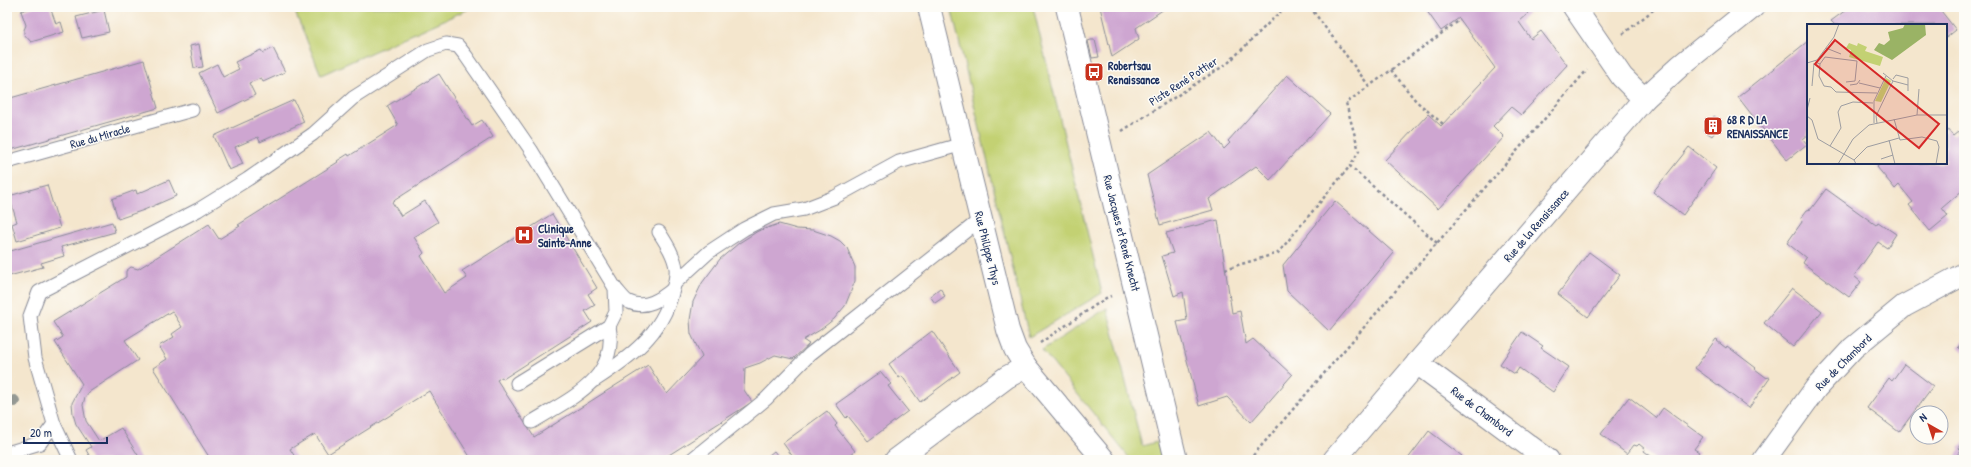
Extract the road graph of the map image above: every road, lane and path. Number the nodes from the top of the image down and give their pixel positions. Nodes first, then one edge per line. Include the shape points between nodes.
1 (929, 7) edge
2 (1067, 7) edge
3 (1285, 7) edge
4 (1310, 7) edge
5 (1574, 7) edge
6 (1657, 7) edge
7 (1753, 7) edge
8 (1460, 20) dead end
9 (1604, 50) junction
10 (1391, 70) junction
11 (1369, 86) junction
12 (1644, 99) junction
13 (192, 110) dead end
14 (1443, 124) dead end
15 (1100, 142) junction
16 (963, 144) junction
17 (7, 162) edge
18 (1350, 166) junction
19 (981, 219) junction
20 (659, 232) dead end
21 (1437, 243) junction
22 (1225, 269) dead end
23 (1964, 274) edge
24 (674, 286) junction
25 (616, 288) junction
26 (1135, 290) junction
27 (609, 326) junction
28 (1023, 362) junction
29 (1417, 363) junction
30 (595, 380) junction
31 (517, 383) dead end
32 (532, 422) dead end
33 (54, 424) junction
34 (7, 452) edge
35 (71, 460) edge
36 (691, 460) edge
37 (896, 460) edge
38 (1104, 460) edge
39 (1176, 460) edge
40 (1249, 460) edge
41 (1334, 460) edge
42 (1548, 460) edge
43 (1764, 460) edge

1 - 16 street, Rue Philippe Thys
2 - 15 street, Rue Jacques et René Knecht
3 - 15 path, Piste René Pottier via 1228,63 1130,127
4 - 11 path
5 - 9 street
6 - 9 path
7 - 12 street, Rue de la Renaissance
8 - 10 path
9 - 12 street via 1622,77
9 - 21 path
10 - 11 path
10 - 14 path via 1416,101
11 - 18 path via 1346,103 1359,150
12 - 29 street, Rue de la Renaissance
13 - 17 lane, Rue du Miracle
15 - 26 street, Rue Jacques et René Knecht
16 - 19 street, Rue Philippe Thys
16 - 24 lane via 899,162 835,197 804,209 774,214 744,229 710,252
18 - 21 path
18 - 22 path via 1278,253
19 - 28 street, Rue Philippe Thys via 1008,330
19 - 36 lane via 810,354 766,399
20 - 24 lane via 674,259
21 - 40 path
23 - 43 street, Rue de Chambord via 1904,306 1853,348 1816,388
24 - 25 lane via 654,303 640,305 628,302
24 - 30 lane via 662,321 651,335 622,363
25 - 27 lane via 616,312
25 - 33 lane via 531,150 471,62 458,46 446,44 428,50 353,98 313,134 198,210 39,292 30,316 36,358
26 - 28 path via 1106,298
26 - 39 street, Rue Jacques et René Knecht
27 - 30 lane via 612,340 609,355
27 - 31 lane
28 - 37 street via 1007,377
28 - 38 street, Rue Philippe Thys
29 - 41 street, Rue de la Renaissance
29 - 42 street, Rue de Chambord
30 - 32 lane
33 - 34 lane via 40,443
33 - 35 lane

